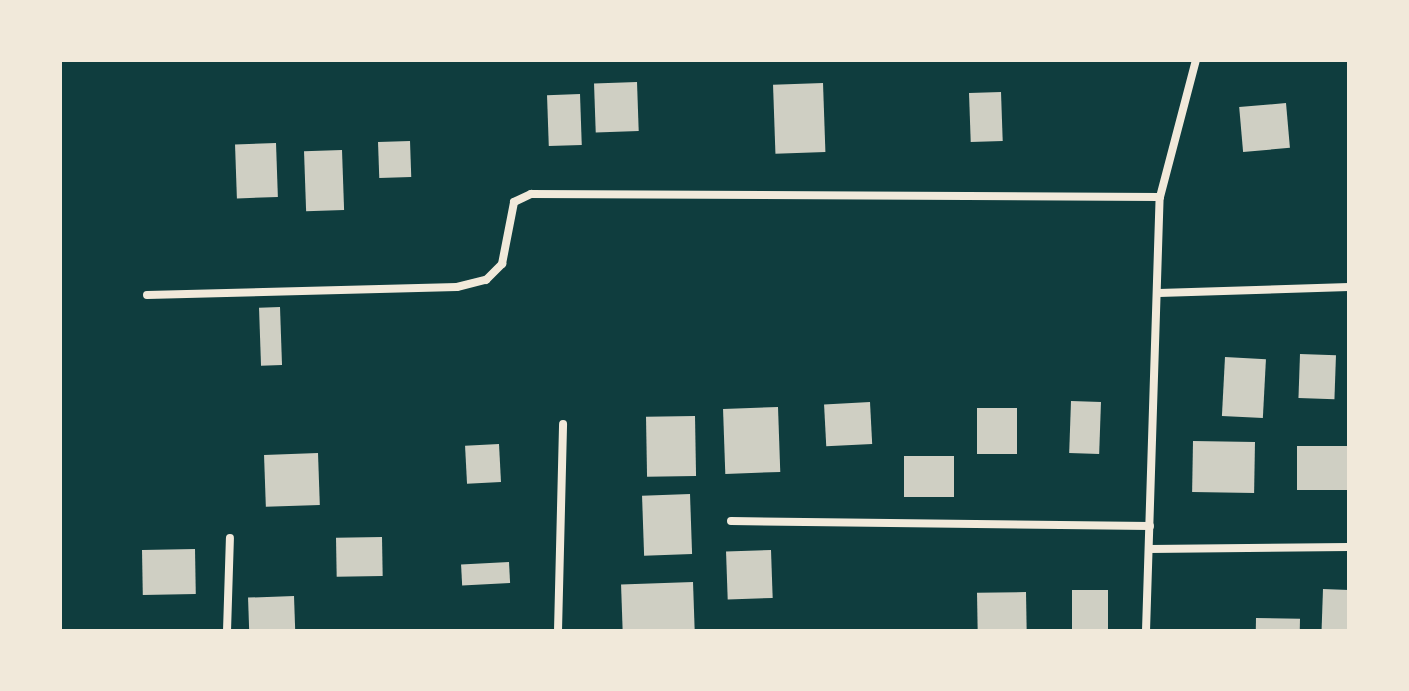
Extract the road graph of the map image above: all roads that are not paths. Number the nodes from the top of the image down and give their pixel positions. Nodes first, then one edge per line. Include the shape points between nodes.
1 (1196, 60) edge
2 (1160, 197) junction
3 (1349, 287) edge
4 (1159, 293) junction
5 (147, 295) dead end
6 (563, 424) dead end
7 (731, 521) dead end
8 (1150, 526) junction
9 (230, 538) dead end
10 (1349, 547) edge
11 (1149, 549) junction
12 (227, 631) edge
13 (558, 631) edge
14 (1146, 631) edge

1 - 2 street
2 - 4 street
2 - 5 street via 531,194 514,202 502,264 486,280 457,287
3 - 4 street
4 - 8 street
6 - 13 street
7 - 8 street
8 - 11 street
9 - 12 street
10 - 11 street
11 - 14 street

